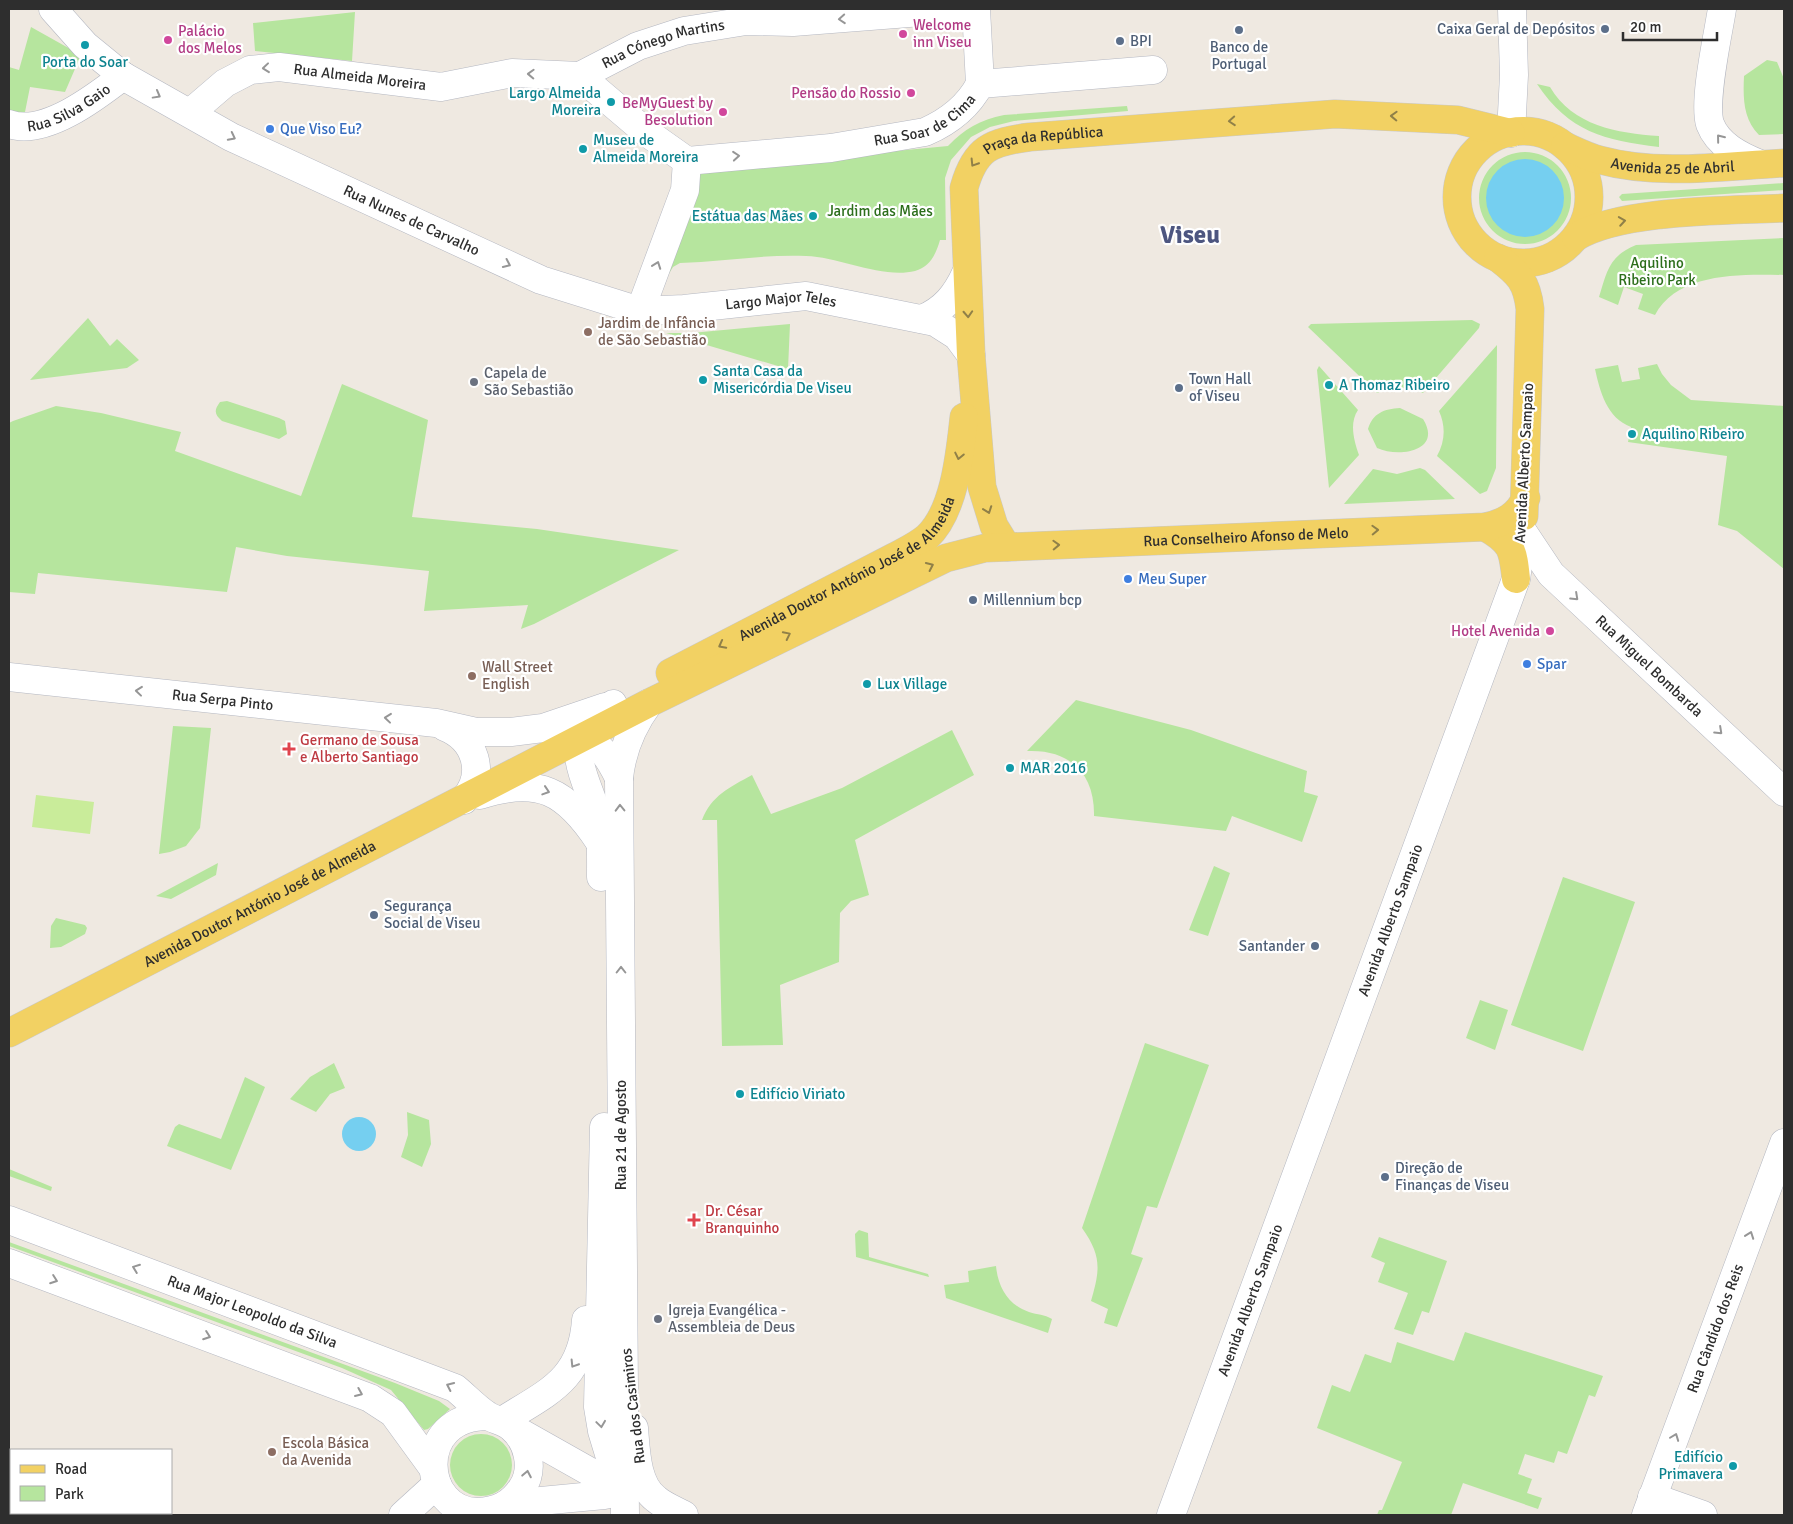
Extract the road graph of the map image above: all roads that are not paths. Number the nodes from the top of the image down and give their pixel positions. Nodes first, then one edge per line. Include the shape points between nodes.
1 (53, 9) edge
2 (960, 9) edge
3 (976, 9) edge
4 (1512, 9) edge
5 (1722, 9) edge
6 (1153, 70) dead end
7 (1514, 74) junction
8 (123, 76) junction
9 (580, 76) junction
10 (980, 84) junction
11 (190, 113) junction
12 (1430, 118) junction
13 (9, 124) edge
14 (1511, 133) junction
15 (1564, 145) junction
16 (687, 161) junction
17 (1772, 163) edge
18 (1784, 208) edge
19 (1576, 237) junction
20 (1552, 256) junction
21 (1498, 258) junction
22 (966, 273) junction
23 (1530, 309) junction
24 (640, 311) junction
25 (922, 319) junction
26 (971, 356) junction
27 (1526, 498) junction
28 (1485, 527) junction
29 (1523, 532) junction
30 (1007, 547) junction
31 (1551, 574) junction
32 (1516, 579) junction
33 (9, 677) edge
34 (613, 704) junction
35 (649, 704) junction
36 (436, 723) junction
37 (511, 732) junction
38 (572, 739) junction
39 (619, 778) junction
40 (1784, 792) edge
41 (464, 800) junction
42 (601, 844) junction
43 (9, 1033) edge
44 (1784, 1143) edge
45 (602, 1163) junction
46 (633, 1204) dead end
47 (9, 1220) edge
48 (9, 1263) edge
49 (622, 1306) junction
50 (501, 1422) junction
51 (635, 1438) junction
52 (435, 1476) junction
53 (624, 1503) edge
54 (1649, 1506) edge
55 (493, 1510) edge
56 (404, 1515) edge
57 (683, 1515) edge
58 (1171, 1515) edge
59 (1702, 1515) edge

1 - 8 street via 85,45
2 -> 9 street, Rua Cónego Martins via 793,22 746,22 684,31 638,46
3 - 10 street
4 - 7 street
17 -> 5 street via 1729,148 1710,124 1710,93
6 - 10 street, Rua Soar de Cima
7 - 12 street via 1509,93 1495,110 1472,119
7 - 14 street
8 -> 11 street
8 - 13 street, Rua Silva Gaio via 78,109 21,129
9 -> 11 street, Rua Almeida Moreira via 512,73 441,86 279,67 250,70 224,83
9 - 16 street via 646,132
16 -> 10 street, Rua Soar de Cima via 831,148 925,132 963,108
11 -> 24 street, Rua Nunes de Carvalho via 231,137 541,280
12 - 14 main road, Praça da República via 1458,120
12 -> 22 main road, Praça da República via 1335,114 1158,126 999,142 981,152 970,167 964,188
14 - 15 main road, Praça da República via 1528,131
14 - 21 main road, Praça da República via 1492,139 1477,150 1459,182 1461,218 1469,235 1482,249
15 - 17 main road, Avenida 25 de Abril via 1599,160 1634,167 1672,169
15 - 19 main road, Praça da República via 1580,166 1589,199 1586,219
24 -> 16 street via 685,190
19 -> 18 main road via 1601,225 1644,218
19 - 20 main road, Praça da República
20 - 21 main road, Praça da República via 1516,263
20 - 23 main road, Avenida Alberto Sampaio via 1534,288
21 - 23 main road, Avenida Alberto Sampaio via 1516,271 1523,282
22 - 25 street via 960,288 943,308
22 -> 26 main road, Praça da República
23 - 27 main road, Avenida Alberto Sampaio
24 - 25 street, Largo Major Teles via 806,296
25 - 26 street, Largo Major Teles via 935,322 957,336
26 -> 30 main road, Praça da República via 982,487 994,526
26 -> 34 main road, Avenida Doutor António José de Almeida via 954,480 941,518 926,538
27 - 28 main road, Rua Conselheiro Afonso de Melo via 1512,517
27 - 29 main road, Avenida Alberto Sampaio
30 -> 28 main road, Rua Conselheiro Afonso de Melo
28 - 32 main road via 1503,537 1510,547
29 - 31 street, Rua Miguel Bombarda
29 - 32 street, Avenida Alberto Sampaio
35 -> 30 main road, Avenida Doutor António José de Almeida via 946,558 975,549
31 - 32 street via 1523,573
31 -> 40 street, Rua Miguel Bombarda
32 - 58 street, Avenida Alberto Sampaio
36 -> 33 street, Rua Serpa Pinto
34 - 37 street, Rua Serpa Pinto via 543,728
34 - 38 main road, Avenida Doutor António José de Almeida
35 - 38 main road, Avenida Doutor António José de Almeida
35 - 39 street, Rua 21 de Agosto via 628,738
36 - 37 street, Rua Serpa Pinto via 476,732
36 - 41 street, Rua Serpa Pinto via 456,731 473,752 476,780
37 - 38 street, Rua Serpa Pinto
38 - 39 street, Rua 21 de Agosto via 592,742 600,747
38 - 41 main road, Avenida Doutor António José de Almeida
38 - 42 street, Rua 21 de Agosto via 597,813
49 -> 39 street, Rua 21 de Agosto
41 -> 42 street via 504,787 545,790 564,798 590,826
41 - 43 main road, Avenida Doutor António José de Almeida
42 - 45 street, Rua 21 de Agosto via 605,1111
54 -> 44 street, Rua Cândido dos Reis
45 -> 50 street, Rua 21 de Agosto via 593,1182 590,1200 585,1339 576,1364 554,1390
45 -> 53 street, Rua 21 de Agosto via 598,1407
46 - 51 street, Rua 21 de Agosto
50 -> 47 street, Rua Major Leopoldo da Silva via 455,1388
48 -> 52 street via 370,1398 393,1413
49 - 51 street, Rua dos Casimiros
49 - 53 street, Rua 21 de Agosto
50 - 52 street via 474,1416 460,1420 448,1429 434,1454
50 - 53 street, Rua Major Leopoldo da Silva
55 -> 50 street, Rua Major Leopoldo da Silva via 524,1484 529,1460 526,1448
51 - 53 street, Rua 21 de Agosto
51 - 57 street, Rua dos Casimiros via 637,1461 647,1489 655,1499
52 - 55 street via 446,1497 459,1507 474,1512
52 - 56 street
53 - 55 street via 592,1496
53 - 57 street, Rua dos Casimiros
54 - 59 street

